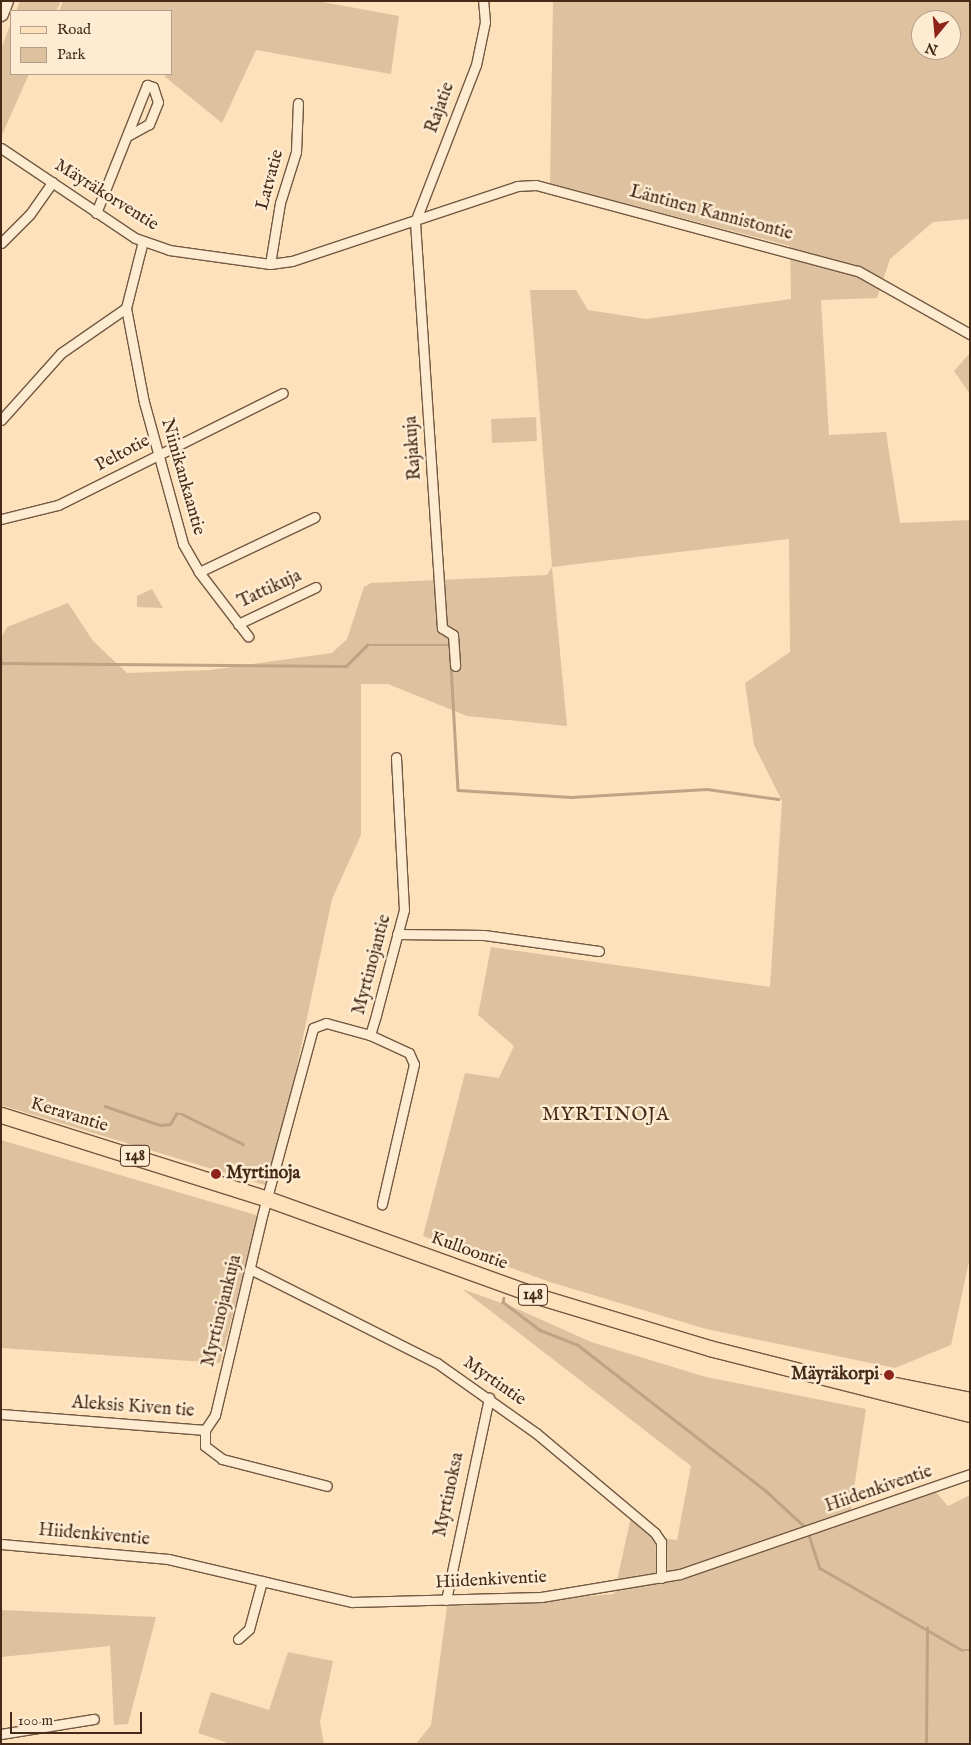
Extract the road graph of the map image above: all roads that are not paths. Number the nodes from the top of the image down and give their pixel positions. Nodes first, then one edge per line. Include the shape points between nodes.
1 (6, 1) edge
2 (483, 1) edge
3 (1, 14) edge
4 (298, 103) dead end
5 (129, 135) junction
6 (1, 148) edge
7 (52, 182) junction
8 (96, 213) junction
9 (433, 216) joint
10 (415, 222) junction
11 (143, 241) junction
12 (1, 243) edge
13 (270, 264) junction
14 (126, 308) junction
15 (970, 334) edge
16 (283, 393) dead end
17 (1, 420) edge
18 (158, 454) junction
19 (315, 517) dead end
20 (1, 519) edge
21 (199, 572) junction
22 (316, 586) dead end
23 (238, 624) junction
24 (248, 636) dead end
25 (455, 666) dead end
26 (396, 757) dead end
27 (397, 934) junction
28 (599, 951) dead end
29 (370, 1035) junction
30 (1, 1116) edge
31 (268, 1199) junction
32 (382, 1204) dead end
33 (250, 1269) junction
34 (804, 1371) junction
35 (489, 1398) junction
36 (970, 1400) edge
37 (1, 1414) edge
38 (970, 1414) edge
39 (205, 1430) junction
40 (970, 1474) edge
41 (327, 1486) dead end
42 (1, 1544) edge
43 (662, 1578) junction
44 (262, 1582) junction
45 (446, 1600) junction
46 (238, 1639) dead end
47 (94, 1719) dead end
48 (1, 1734) edge

1 - 3 street
2 - 10 street, Rajatie via 485,22 476,65
4 - 13 street, Latvatie via 296,152 280,203
5 - 5 street via 149,124 158,102 153,88 147,85
5 - 8 street
6 - 7 street, Mäyräkorventie
7 - 8 street, Mäyräkorventie
7 - 12 street via 30,214
8 - 11 street, Mäyräkorventie
9 - 10 street, Mäyräkorventie
9 - 15 street, Läntinen Kannistontie via 517,186 536,186 858,271
10 - 13 street, Mäyräkorventie via 292,261
10 - 25 street, Rajakuja via 442,628 453,635
11 - 13 street, Mäyräkorventie via 169,250
11 - 14 street
14 - 17 street via 61,353
14 - 18 street, Niinikankaantie
16 - 18 street, Peltotie
18 - 20 street, Peltotie via 58,506
18 - 21 street, Niinikankaantie via 183,544
19 - 21 street
21 - 23 street, Niinikankaantie
22 - 23 street, Tattikuja
23 - 24 street, Niinikankaantie
26 - 27 street, Myrtinojantie via 405,894
27 - 28 street via 484,935
27 - 29 street, Myrtinojantie
29 - 31 street, Myrtinojantie via 326,1023 313,1028
29 - 32 street via 409,1053 414,1064
30 - 31 main road, Keravantie / 148
31 - 33 street, Myrtinojankuja
31 - 34 main road, Kulloontie / 148 via 537,1296 709,1348
33 - 35 street, Myrtintie via 398,1341
33 - 39 street, Myrtinojankuja via 215,1415
34 - 36 main road, Kulloontie / 148
34 - 38 main road, Kulloontie / 148
35 - 43 street, Myrtintie via 655,1533 661,1542
35 - 45 street, Myrtinoksa
37 - 39 street, Aleksis Kiven tie
39 - 41 street, Aleksis Kiven tie via 205,1446 222,1458
40 - 43 street, Hiidenkiventie via 916,1496
42 - 44 street, Hiidenkiventie via 168,1559
43 - 45 street, Hiidenkiventie via 541,1597
44 - 45 street, Hiidenkiventie via 352,1602
44 - 46 street via 249,1629
47 - 48 street

